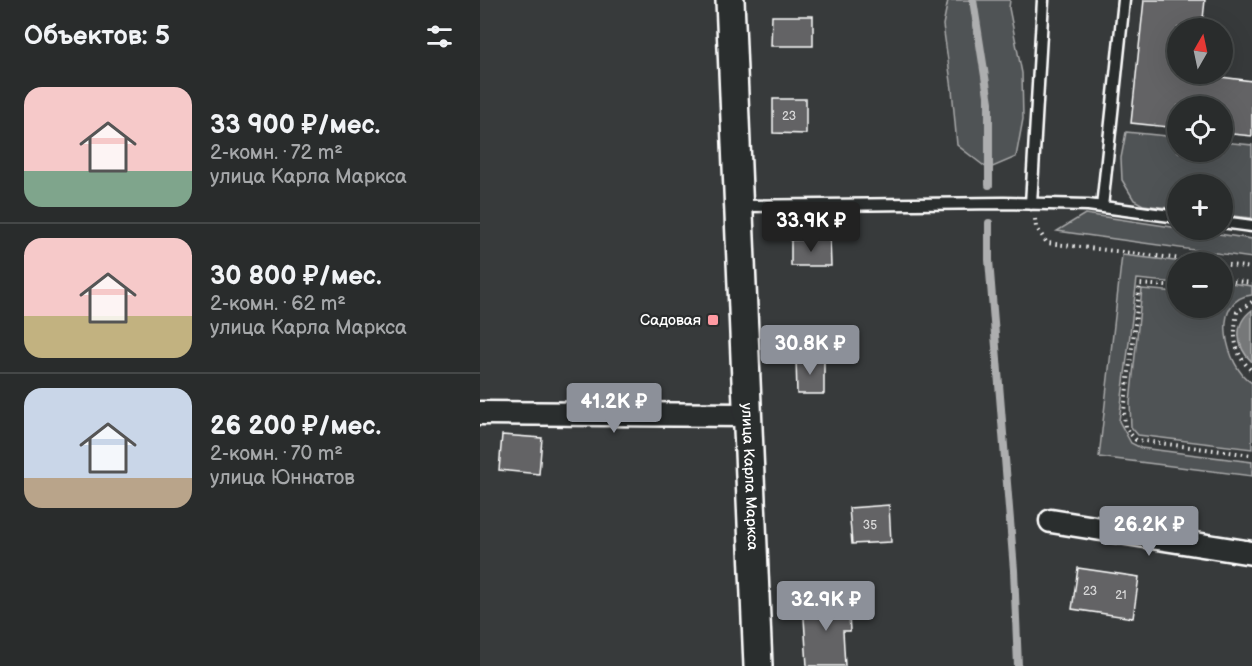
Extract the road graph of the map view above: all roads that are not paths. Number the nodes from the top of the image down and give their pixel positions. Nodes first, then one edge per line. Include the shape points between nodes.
1 (730, 0) edge
2 (1042, 0) edge
3 (1124, 0) edge
4 (1031, 204) junction
5 (739, 206) junction
6 (1102, 207) junction
7 (1167, 216) edge
8 (1233, 223) edge
9 (1252, 226) edge
10 (480, 413) edge
11 (747, 415) junction
12 (1052, 521) dead end
13 (1252, 553) edge
14 (758, 666) edge

1 - 5 street, улица Карла Маркса
2 - 4 lane
3 - 6 lane
4 - 5 lane
4 - 6 lane
5 - 11 street, улица Карла Маркса
6 - 7 lane
8 - 9 lane
10 - 11 street
11 - 14 street, улица Карла Маркса
12 - 13 street

